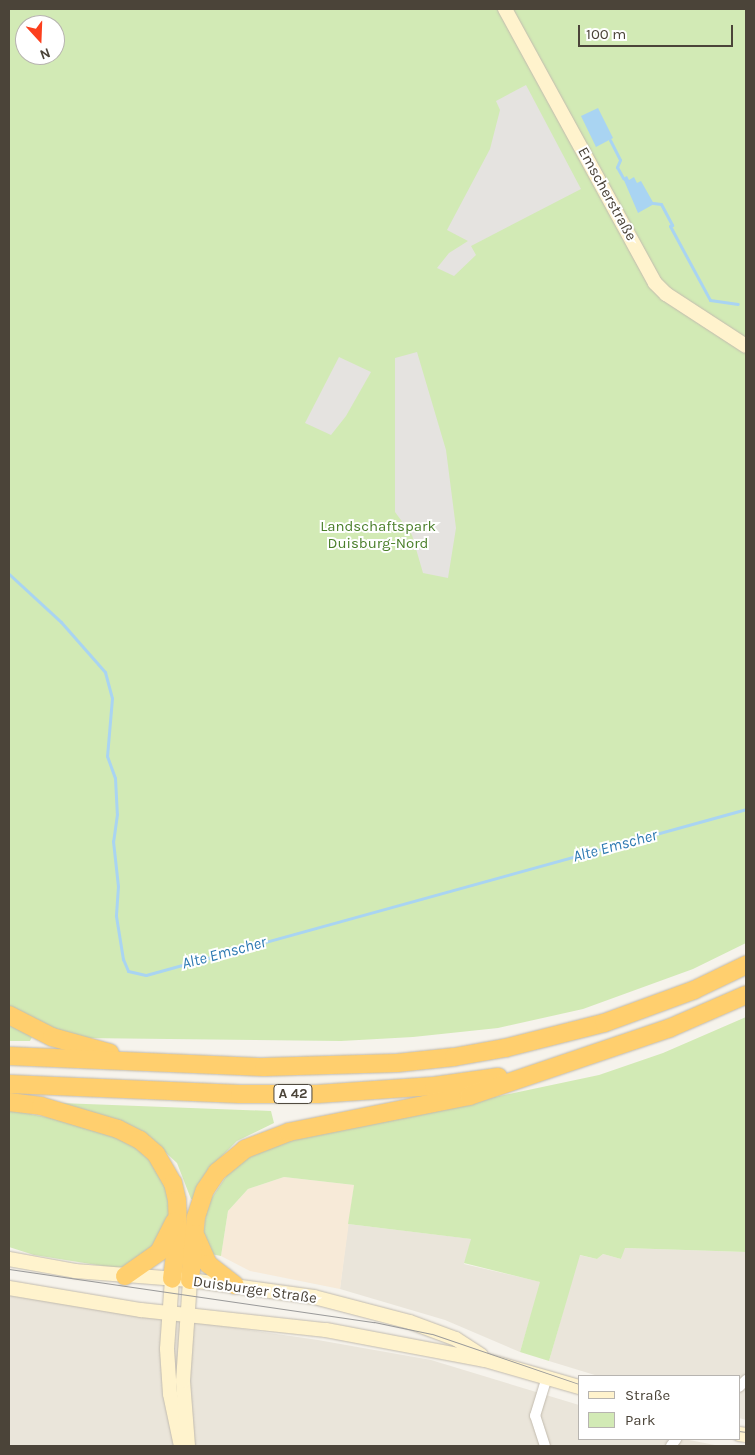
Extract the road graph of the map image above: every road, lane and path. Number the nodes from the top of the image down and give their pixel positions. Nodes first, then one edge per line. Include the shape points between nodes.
1 (505, 9) edge
2 (746, 346) edge
3 (746, 965) edge
4 (746, 994) edge
5 (9, 1015) edge
6 (9, 1056) edge
7 (575, 1061) junction
8 (152, 1064) junction
9 (9, 1084) edge
10 (9, 1102) edge
11 (177, 1214) junction
12 (194, 1232) junction
13 (9, 1259) edge
14 (125, 1276) junction
15 (181, 1280) junction
16 (235, 1285) junction
17 (9, 1288) edge
18 (168, 1313) junction
19 (186, 1315) junction
20 (490, 1361) junction
21 (547, 1377) junction
22 (578, 1387) edge
23 (180, 1446) edge
24 (188, 1446) edge
25 (545, 1446) edge

1 - 2 main road, Emscherstraße via 655,283 666,294
3 - 8 highway, A 42 via 694,990 604,1023 506,1048 444,1058 341,1066
4 - 7 highway, A 42 via 670,1028
5 - 8 highway via 52,1037
6 - 8 highway, A 42
7 - 9 highway, A 42 via 515,1075 434,1086 327,1094 240,1094
7 - 12 highway via 469,1096 320,1125 262,1141 245,1149 218,1172 205,1190
10 - 11 highway via 58,1111 118,1128 140,1140 156,1154 167,1171 173,1183
11 - 14 highway via 159,1252 145,1265
11 - 15 highway
12 - 15 highway
12 - 16 highway via 208,1264
13 - 14 main road, Duisburger Straße
14 - 15 main road, Duisburger Straße
15 - 16 main road, Duisburger Straße
15 - 18 main road
15 - 19 main road
16 - 20 main road, Duisburger Straße via 314,1297 384,1314 456,1339
17 - 18 main road, Duisburger Straße
18 - 19 main road, Duisburger Straße
18 - 23 main road via 170,1394
19 - 20 main road, Duisburger Straße via 326,1330
19 - 24 main road via 183,1381
20 - 21 main road, Duisburger Straße
21 - 22 main road, Duisburger Straße
21 - 25 street via 535,1416

